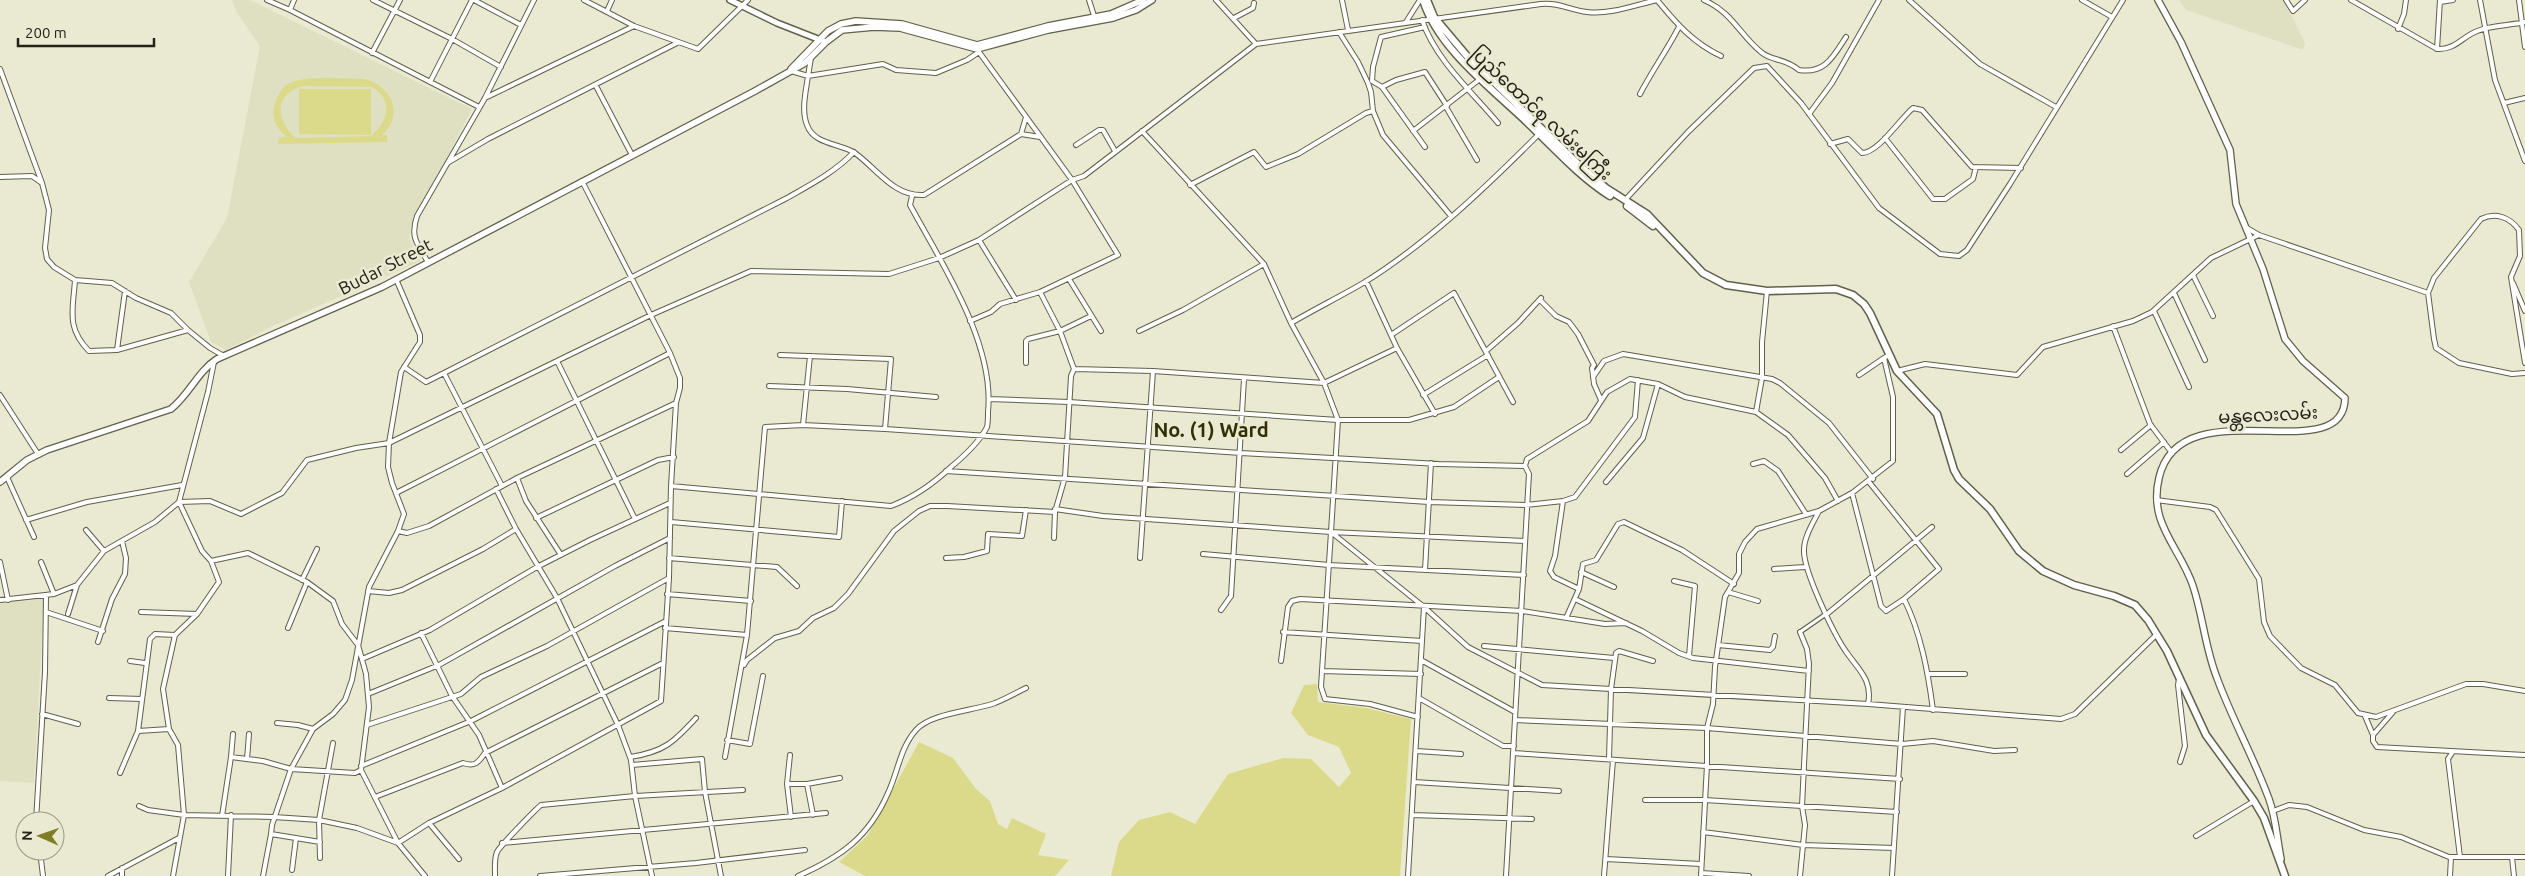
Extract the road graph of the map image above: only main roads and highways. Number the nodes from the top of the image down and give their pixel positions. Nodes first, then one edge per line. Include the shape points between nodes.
1 (1143, 0) edge
2 (1152, 0) edge
3 (1421, 0) edge
4 (1427, 0) edge
5 (2158, 0) edge
6 (1428, 18) junction
7 (1095, 19) junction
8 (823, 40) junction
9 (789, 70) junction
10 (1683, 251) junction
11 (0, 482) edge
12 (2282, 866) junction
13 (2285, 876) edge

1 - 7 main road
2 - 7 main road via 1136,10 1112,18
3 - 6 main road, ပြည်ထောင်စု လမ်းမကြီး
4 - 6 main road
5 - 12 main road, မန္တလေးလမ်း via 2181,42 2230,150 2236,204 2264,269 2285,340 2303,361 2345,398 2341,415 2334,423 2315,430 2198,434 2172,453 2159,476 2156,500 2162,525 2193,585 2216,676 2272,811
6 - 10 main road via 1579,165 1606,188 1647,214
6 - 10 main road, ပြည်ထောင်စု လမ်းမကြီး via 1455,53 1590,182 1645,219
7 - 8 main road via 978,49 900,28 842,30
8 - 9 main road
8 - 9 main road via 811,58
9 - 11 main road, Budar Street via 755,91 396,279 214,361 184,399 171,409 38,454
10 - 12 main road via 1704,273 1726,285 1767,292 1836,289 1853,295 1870,313 1887,357 1937,414 1959,479 1990,510 2020,551 2043,571 2135,605 2157,634 2206,735 2264,818
12 - 13 main road

